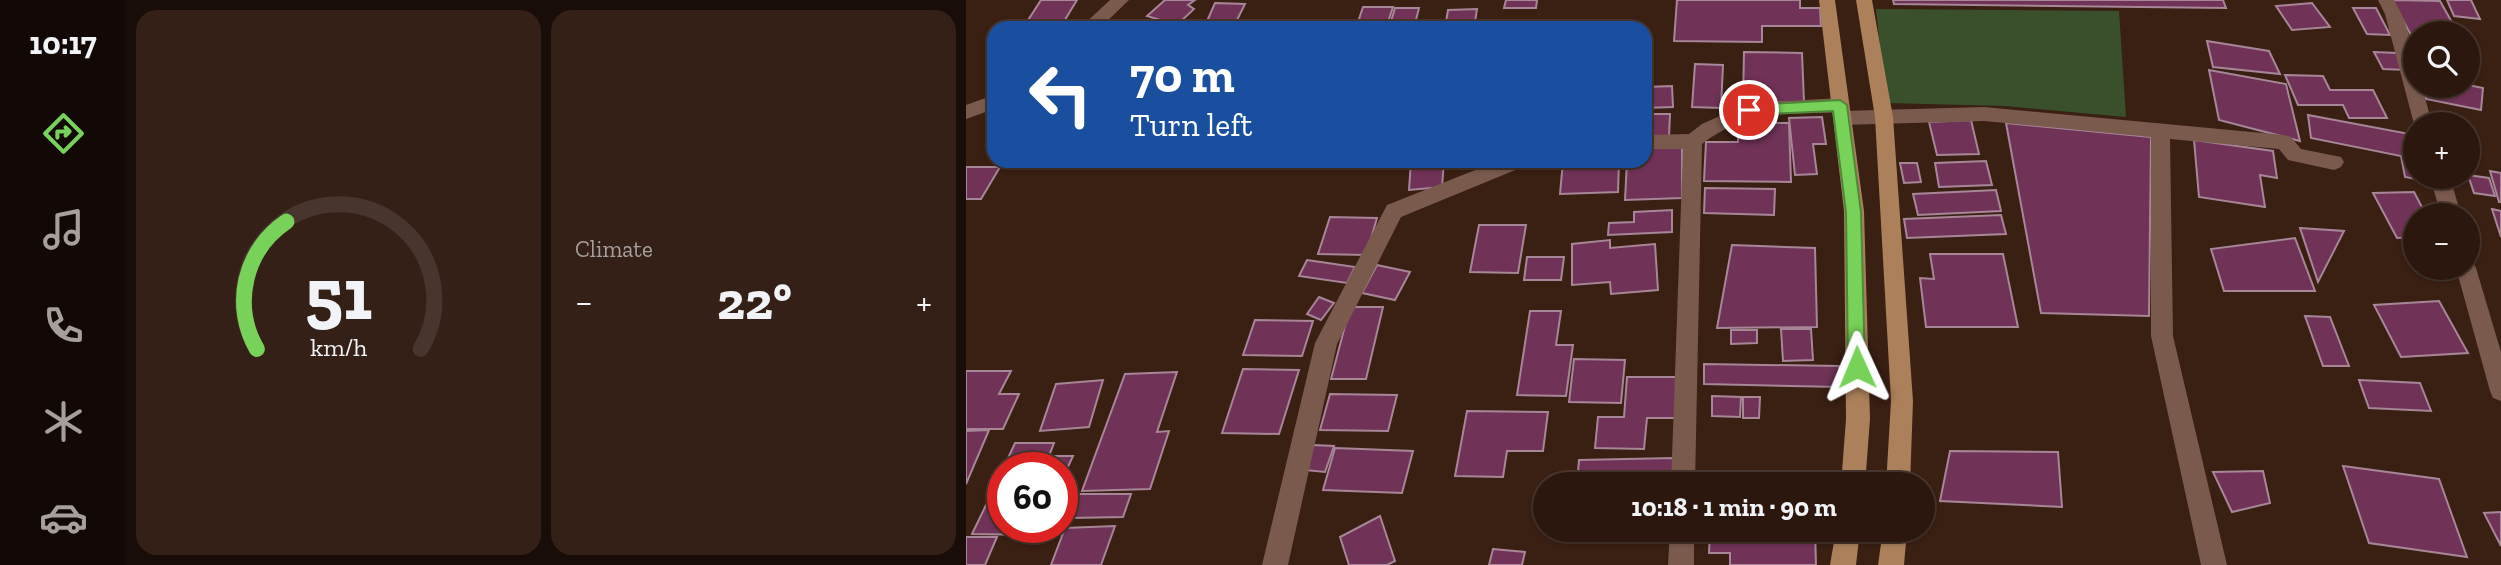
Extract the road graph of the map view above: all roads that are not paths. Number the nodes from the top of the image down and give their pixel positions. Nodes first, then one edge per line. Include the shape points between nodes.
1 (1121, 0) edge
2 (1827, 0) edge
3 (1864, 0) edge
4 (2386, 0) edge
5 (1097, 21) edge
6 (987, 104) edge
7 (966, 112) edge
8 (1841, 112) junction
9 (2420, 112) edge
10 (1884, 117) junction
11 (2161, 129) junction
12 (1693, 141) junction
13 (1652, 142) edge
14 (2334, 162) dead end
15 (1501, 168) edge
16 (2469, 280) edge
17 (2501, 391) edge
18 (1684, 472) edge
19 (1854, 472) edge
20 (1899, 472) edge
21 (1682, 542) edge
22 (1846, 542) edge
23 (1894, 542) edge
24 (1275, 565) edge
25 (1681, 565) edge
26 (1843, 565) edge
27 (1891, 565) edge
28 (2214, 565) edge

1 - 5 street
2 - 8 main road
3 - 10 main road
4 - 9 street via 2394,14
6 - 7 street
8 - 10 street
8 - 12 street via 1749,110 1709,128
8 - 19 main road via 1854,212 1858,419
10 - 11 street via 1984,114
10 - 20 main road via 1902,401
11 - 14 street via 2284,142 2295,155
11 - 28 street via 2162,336
12 - 13 street
12 - 18 street
15 - 24 street via 1394,211 1326,343
16 - 17 street
21 - 25 street
22 - 26 main road
23 - 27 main road

